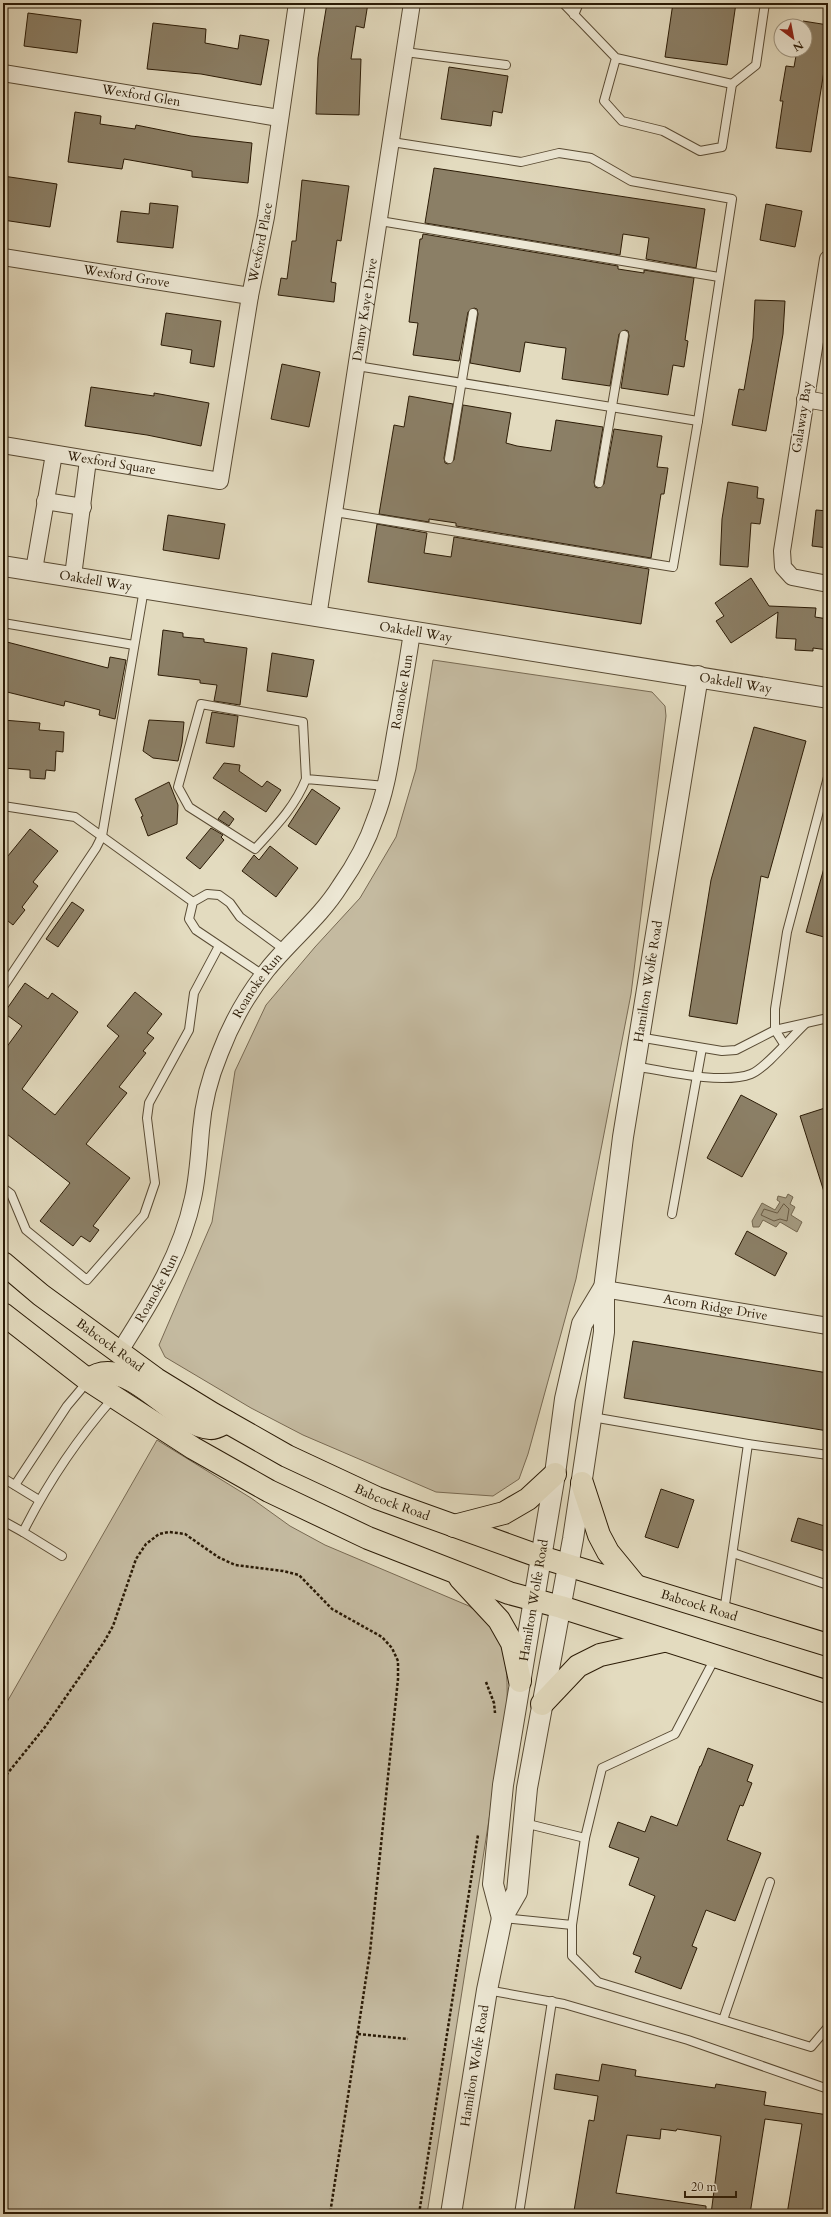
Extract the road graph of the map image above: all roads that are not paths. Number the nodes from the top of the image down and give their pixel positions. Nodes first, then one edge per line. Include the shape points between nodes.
1 (297, 3) edge
2 (412, 3) edge
3 (563, 3) edge
4 (579, 3) edge
5 (765, 3) edge
6 (574, 15) junction
7 (405, 52) junction
8 (616, 58) junction
9 (506, 65) dead end
10 (3, 73) edge
11 (732, 84) junction
12 (279, 118) junction
13 (392, 142) junction
14 (380, 221) junction
15 (3, 257) edge
16 (828, 259) edge
17 (719, 277) junction
18 (250, 296) junction
19 (473, 313) dead end
20 (624, 335) dead end
21 (357, 366) junction
22 (462, 383) junction
23 (805, 399) junction
24 (828, 403) edge
25 (612, 407) junction
26 (698, 421) junction
27 (3, 445) edge
28 (54, 454) junction
29 (449, 459) dead end
30 (88, 460) junction
31 (220, 481) joint
32 (599, 483) dead end
33 (44, 501) junction
34 (83, 507) junction
35 (336, 512) junction
36 (3, 566) edge
37 (34, 570) junction
38 (73, 576) junction
39 (828, 584) edge
40 (144, 588) junction
41 (318, 617) junction
42 (3, 623) edge
43 (412, 632) junction
44 (134, 645) junction
45 (698, 676) junction
46 (828, 698) edge
47 (828, 777) edge
48 (306, 779) junction
49 (386, 786) junction
50 (3, 806) edge
51 (102, 836) junction
52 (193, 902) junction
53 (218, 946) junction
54 (285, 950) junction
55 (263, 975) junction
56 (3, 987) edge
57 (828, 1018) edge
58 (805, 1023) junction
59 (775, 1030) junction
60 (638, 1037) junction
61 (784, 1044) junction
62 (702, 1048) junction
63 (634, 1066) junction
64 (698, 1076) junction
65 (3, 1188) edge
66 (672, 1214) dead end
67 (3, 1263) edge
68 (604, 1289) junction
69 (3, 1314) edge
70 (828, 1326) edge
71 (120, 1351) junction
72 (88, 1380) junction
73 (113, 1397) junction
74 (591, 1416) junction
75 (227, 1422) junction
76 (748, 1444) junction
77 (828, 1456) edge
78 (555, 1474) junction
79 (3, 1478) edge
80 (582, 1483) junction
81 (14, 1485) junction
82 (39, 1500) junction
83 (3, 1521) edge
84 (454, 1526) junction
85 (24, 1532) junction
86 (733, 1553) junction
87 (62, 1556) dead end
88 (540, 1557) junction
89 (569, 1565) junction
90 (454, 1573) junction
91 (635, 1585) junction
92 (828, 1585) edge
93 (533, 1599) junction
94 (561, 1607) junction
95 (724, 1612) junction
96 (664, 1641) junction
97 (828, 1645) edge
98 (716, 1657) junction
99 (520, 1681) junction
100 (828, 1692) edge
101 (542, 1704) junction
102 (524, 1823) junction
103 (585, 1838) junction
104 (770, 1882) dead end
105 (502, 1918) junction
106 (572, 1925) junction
107 (487, 1990) junction
108 (552, 2001) junction
109 (723, 2020) junction
110 (828, 2027) edge
111 (828, 2088) edge
112 (451, 2214) edge
113 (519, 2214) edge

1 - 12 street, Wexford Place
2 - 7 street, Danny Kaye Drive
3 - 6 lane
4 - 6 lane
5 - 11 lane via 756,65
6 - 8 lane
7 - 9 lane
7 - 13 street, Danny Kaye Drive
8 - 11 lane
8 - 11 lane via 604,101 622,121 663,131 700,150 722,147
10 - 12 street, Wexford Glen
12 - 18 street, Wexford Place via 266,217
13 - 14 street, Danny Kaye Drive
13 - 17 lane via 521,162 559,153 591,158 630,181 732,199
14 - 17 lane
14 - 21 street, Danny Kaye Drive
15 - 18 street, Wexford Grove
16 - 23 street, Galaway Bay
17 - 26 lane
18 - 31 street, Wexford Place
19 - 22 lane
20 - 25 lane
21 - 22 lane
21 - 35 street, Danny Kaye Drive
22 - 25 lane
22 - 29 lane
23 - 24 street
23 - 39 street, Galaway Bay via 783,538 784,567 792,577
25 - 26 lane
25 - 32 lane
26 - 35 lane via 673,567
27 - 28 street, Wexford Square
28 - 30 street, Wexford Square
28 - 33 street
30 - 31 street, Wexford Square
30 - 34 street
33 - 34 street
33 - 37 street
34 - 38 street
35 - 41 street, Danny Kaye Drive
36 - 37 street, Oakdell Way
37 - 38 street, Oakdell Way
38 - 40 street, Oakdell Way
40 - 41 street, Oakdell Way
40 - 44 lane
41 - 43 street, Oakdell Way
42 - 44 lane
43 - 45 street, Oakdell Way
43 - 49 street, Roanoke Run
44 - 51 lane
45 - 46 street, Oakdell Way
45 - 60 street, Hamilton Wolfe Road
47 - 59 lane via 787,932
48 - 48 lane via 303,722 202,704 178,787 189,807 255,849 284,817 300,794
48 - 49 lane
49 - 54 street, Roanoke Run via 372,827 358,858 340,888
50 - 51 lane via 75,817
51 - 52 lane
51 - 56 lane
52 - 53 lane via 189,919 196,930
52 - 54 lane via 207,894 219,896 230,902 240,917
53 - 55 lane
53 - 65 lane via 194,993 189,1030 149,1103 147,1118 155,1183 144,1215 87,1280 26,1230 11,1194
54 - 55 street, Roanoke Run
55 - 71 street, Roanoke Run via 232,1024 209,1086 201,1128 194,1197 185,1230 157,1293
57 - 58 lane
58 - 59 lane
58 - 61 lane
59 - 61 lane
59 - 62 lane via 736,1050
60 - 62 lane
60 - 63 street, Hamilton Wolfe Road
61 - 64 lane via 768,1062 751,1074 727,1078
62 - 64 lane
63 - 64 lane
63 - 68 street, Hamilton Wolfe Road
64 - 66 lane
67 - 71 main road, Babcock Road via 40,1295
68 - 70 street, Acorn Ridge Drive
68 - 74 street, Hamilton Wolfe Road via 604,1332
68 - 78 street, Hamilton Wolfe Road via 582,1324 565,1399
69 - 72 main road
71 - 75 main road, Babcock Road via 156,1379
72 - 73 main road
72 - 75 main road via 95,1375 117,1373 132,1380 197,1425 211,1429
72 - 81 lane via 67,1406
73 - 82 lane
73 - 90 main road via 193,1448 269,1491 368,1538
74 - 76 lane
74 - 80 street, Hamilton Wolfe Road
75 - 84 main road, Babcock Road via 287,1456 376,1498
76 - 77 lane
76 - 86 lane
78 - 84 main road via 528,1499 504,1513
78 - 88 street, Hamilton Wolfe Road
79 - 81 lane
80 - 89 street, Hamilton Wolfe Road
80 - 91 main road via 601,1539 608,1552
81 - 82 lane
82 - 85 lane
83 - 85 lane
84 - 88 main road, Babcock Road
85 - 87 lane
86 - 92 lane
86 - 95 lane
88 - 89 main road, Babcock Road
88 - 93 street, Hamilton Wolfe Road
89 - 91 main road, Babcock Road
89 - 94 street, Hamilton Wolfe Road
90 - 93 main road
90 - 99 main road via 499,1620 512,1643
91 - 95 main road, Babcock Road
93 - 94 main road
93 - 99 street, Hamilton Wolfe Road
94 - 96 main road
94 - 101 street, Hamilton Wolfe Road
95 - 97 main road, Babcock Road
96 - 98 main road
96 - 101 main road via 600,1655 578,1666
98 - 100 main road
98 - 103 lane via 675,1734 602,1768
99 - 105 street, Hamilton Wolfe Road via 503,1785 493,1884
101 - 102 street, Hamilton Wolfe Road via 527,1788
102 - 103 lane
102 - 105 street, Hamilton Wolfe Road via 517,1892
103 - 106 lane
104 - 109 lane
105 - 106 lane
105 - 107 street, Hamilton Wolfe Road
106 - 109 lane via 572,1956 598,1982
107 - 108 lane
107 - 112 street, Hamilton Wolfe Road
108 - 111 lane via 688,2040
108 - 113 lane
109 - 110 lane via 811,2047

